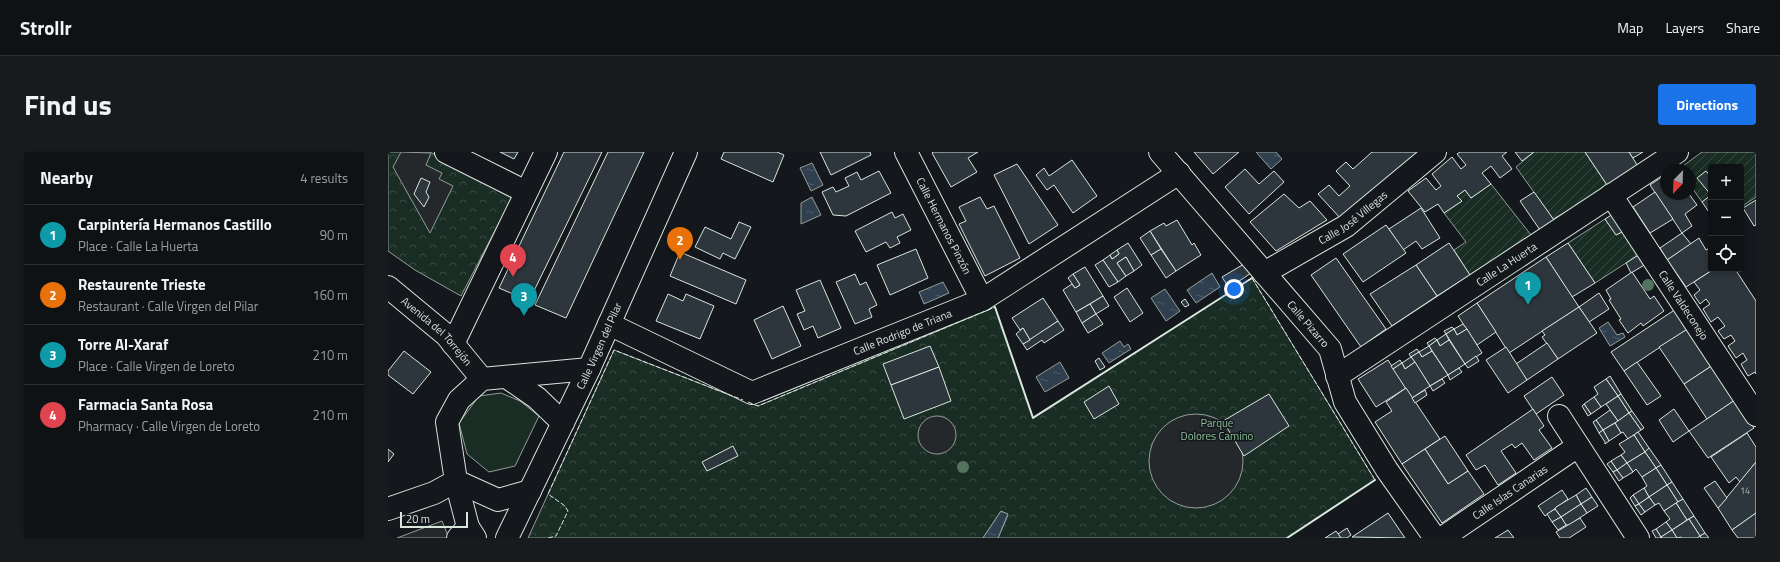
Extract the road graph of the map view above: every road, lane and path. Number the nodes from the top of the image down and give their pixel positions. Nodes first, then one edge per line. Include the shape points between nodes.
1 (446, 152) edge
2 (546, 152) edge
3 (686, 152) edge
4 (906, 152) edge
5 (1160, 152) edge
6 (1435, 152) edge
7 (1677, 152) edge
8 (1179, 173) junction
9 (526, 192) junction
10 (1611, 196) junction
11 (1264, 273) junction
12 (388, 287) edge
13 (982, 300) junction
14 (609, 324) junction
15 (453, 344) junction
16 (589, 369) junction
17 (1337, 376) junction
18 (508, 378) junction
19 (482, 379) junction
20 (1756, 415) edge
21 (1559, 416) dead end
22 (563, 423) junction
23 (1578, 446) junction
24 (456, 480) junction
25 (530, 491) junction
26 (388, 509) edge
27 (467, 534) edge
28 (508, 538) edge
29 (1435, 538) edge
30 (1442, 538) edge
31 (1638, 538) edge

1 - 9 street
2 - 9 street
3 - 14 street, Calle Virgen del Pilar
4 - 13 street, Calle Hermanos Pinzón
5 - 8 street, Calle Pizarro
6 - 11 street, Calle José Villegas via 1346,226
7 - 10 street, Calle La Huerta
8 - 11 street, Calle Pizarro
8 - 13 street, Calle Rodrigo de Triana
9 - 15 street
10 - 17 street, Calle La Huerta
10 - 20 street, Calle Valdeconejo
11 - 17 street, Calle Pizarro via 1330,350
12 - 15 street, Avenida del Torrejón via 446,335
13 - 14 street, Calle Rodrigo de Triana via 752,393
14 - 16 street, Calle Virgen del Pilar
15 - 19 street, Avenida del Torrejón
16 - 18 street
16 - 22 street, Calle Virgen del Pilar
17 - 29 street, Calle Pizarro via 1345,402 1387,470
18 - 19 street
18 - 22 street via 537,398
19 - 24 street via 459,400 447,422
21 - 23 street
22 - 25 street, Calle Virgen del Pilar
23 - 30 street, Calle Islas Canarias
23 - 31 street
24 - 25 street via 498,500
24 - 26 street via 434,493
24 - 27 street
25 - 28 street, Calle Virgen del Pilar

